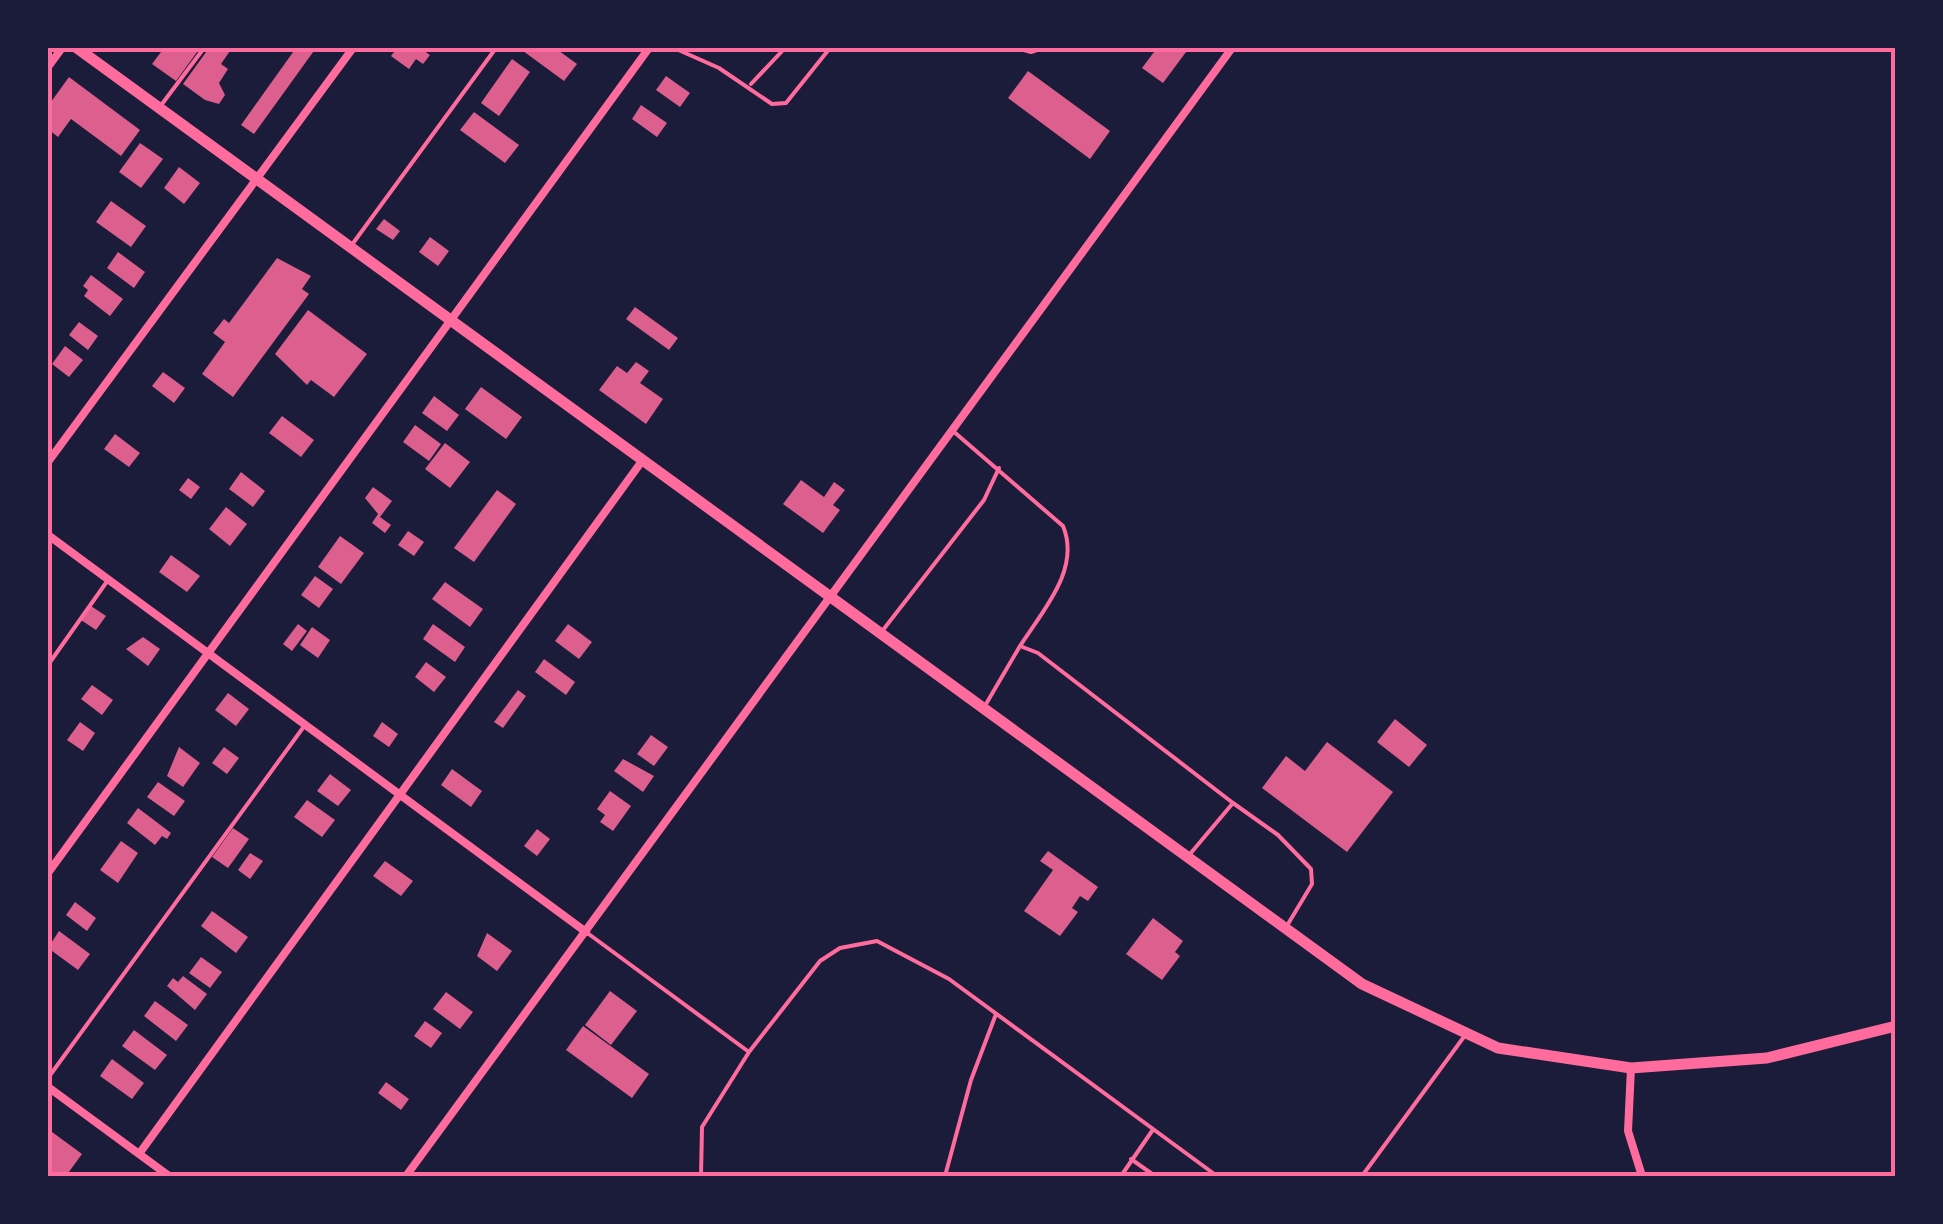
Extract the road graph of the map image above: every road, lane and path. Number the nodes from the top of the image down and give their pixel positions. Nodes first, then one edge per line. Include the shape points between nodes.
1 (62, 48) edge
2 (77, 48) edge
3 (204, 48) edge
4 (353, 48) edge
5 (496, 48) edge
6 (649, 48) edge
7 (674, 48) edge
8 (785, 48) edge
9 (830, 48) edge
10 (1017, 48) edge
11 (1043, 48) edge
12 (1232, 48) edge
13 (48, 67) edge
14 (749, 86) junction
15 (160, 108) junction
16 (257, 179) junction
17 (350, 247) junction
18 (450, 321) junction
19 (950, 429) junction
20 (642, 461) junction
21 (48, 462) edge
22 (999, 468) junction
23 (48, 535) edge
24 (108, 580) junction
25 (827, 596) junction
26 (879, 634) junction
27 (1020, 646) junction
28 (208, 654) junction
29 (48, 665) edge
30 (982, 709) junction
31 (305, 725) junction
32 (400, 795) junction
33 (1234, 803) junction
34 (1187, 858) junction
35 (48, 874) edge
36 (1285, 928) junction
37 (586, 932) junction
38 (996, 1014) junction
39 (1896, 1026) edge
40 (1466, 1034) junction
41 (749, 1052) junction
42 (1632, 1068) junction
43 (48, 1078) edge
44 (48, 1087) edge
45 (1153, 1129) junction
46 (139, 1154) junction
47 (1131, 1158) junction
48 (169, 1176) edge
49 (406, 1176) edge
50 (701, 1176) edge
51 (944, 1176) edge
52 (1121, 1176) edge
53 (1154, 1176) edge
54 (1217, 1176) edge
55 (1362, 1176) edge
56 (1642, 1176) edge

1 - 13 street
2 - 15 main road
3 - 15 lane
4 - 16 street
5 - 17 lane
6 - 18 street
7 - 14 lane
8 - 14 lane
9 - 14 lane via 786,103 772,104
10 - 11 lane
12 - 19 street
15 - 16 main road
16 - 17 main road
16 - 21 street
17 - 18 main road
18 - 20 main road
18 - 28 street
19 - 22 lane
19 - 25 street
20 - 25 main road
20 - 32 street
22 - 26 lane via 984,500
22 - 27 lane via 1064,526 1072,546 1063,578
23 - 24 street
24 - 28 street
24 - 29 lane
25 - 26 main road
25 - 37 street
26 - 30 main road
27 - 30 lane
27 - 33 lane via 1113,708
28 - 31 street
28 - 35 street
30 - 34 main road
31 - 32 street
31 - 43 lane
32 - 37 street
32 - 46 street
33 - 34 lane
33 - 36 lane via 1311,868 1312,884
34 - 36 main road
36 - 40 main road via 1362,984
37 - 41 lane
37 - 49 street
38 - 41 lane via 949,979 877,941 840,948 820,961
38 - 45 lane
38 - 51 lane
39 - 42 main road via 1768,1058
40 - 42 main road via 1498,1048
40 - 55 lane
41 - 50 lane via 702,1127
42 - 56 street via 1628,1131
44 - 46 street
45 - 47 lane
45 - 54 lane
46 - 48 street
47 - 52 lane
47 - 53 lane

